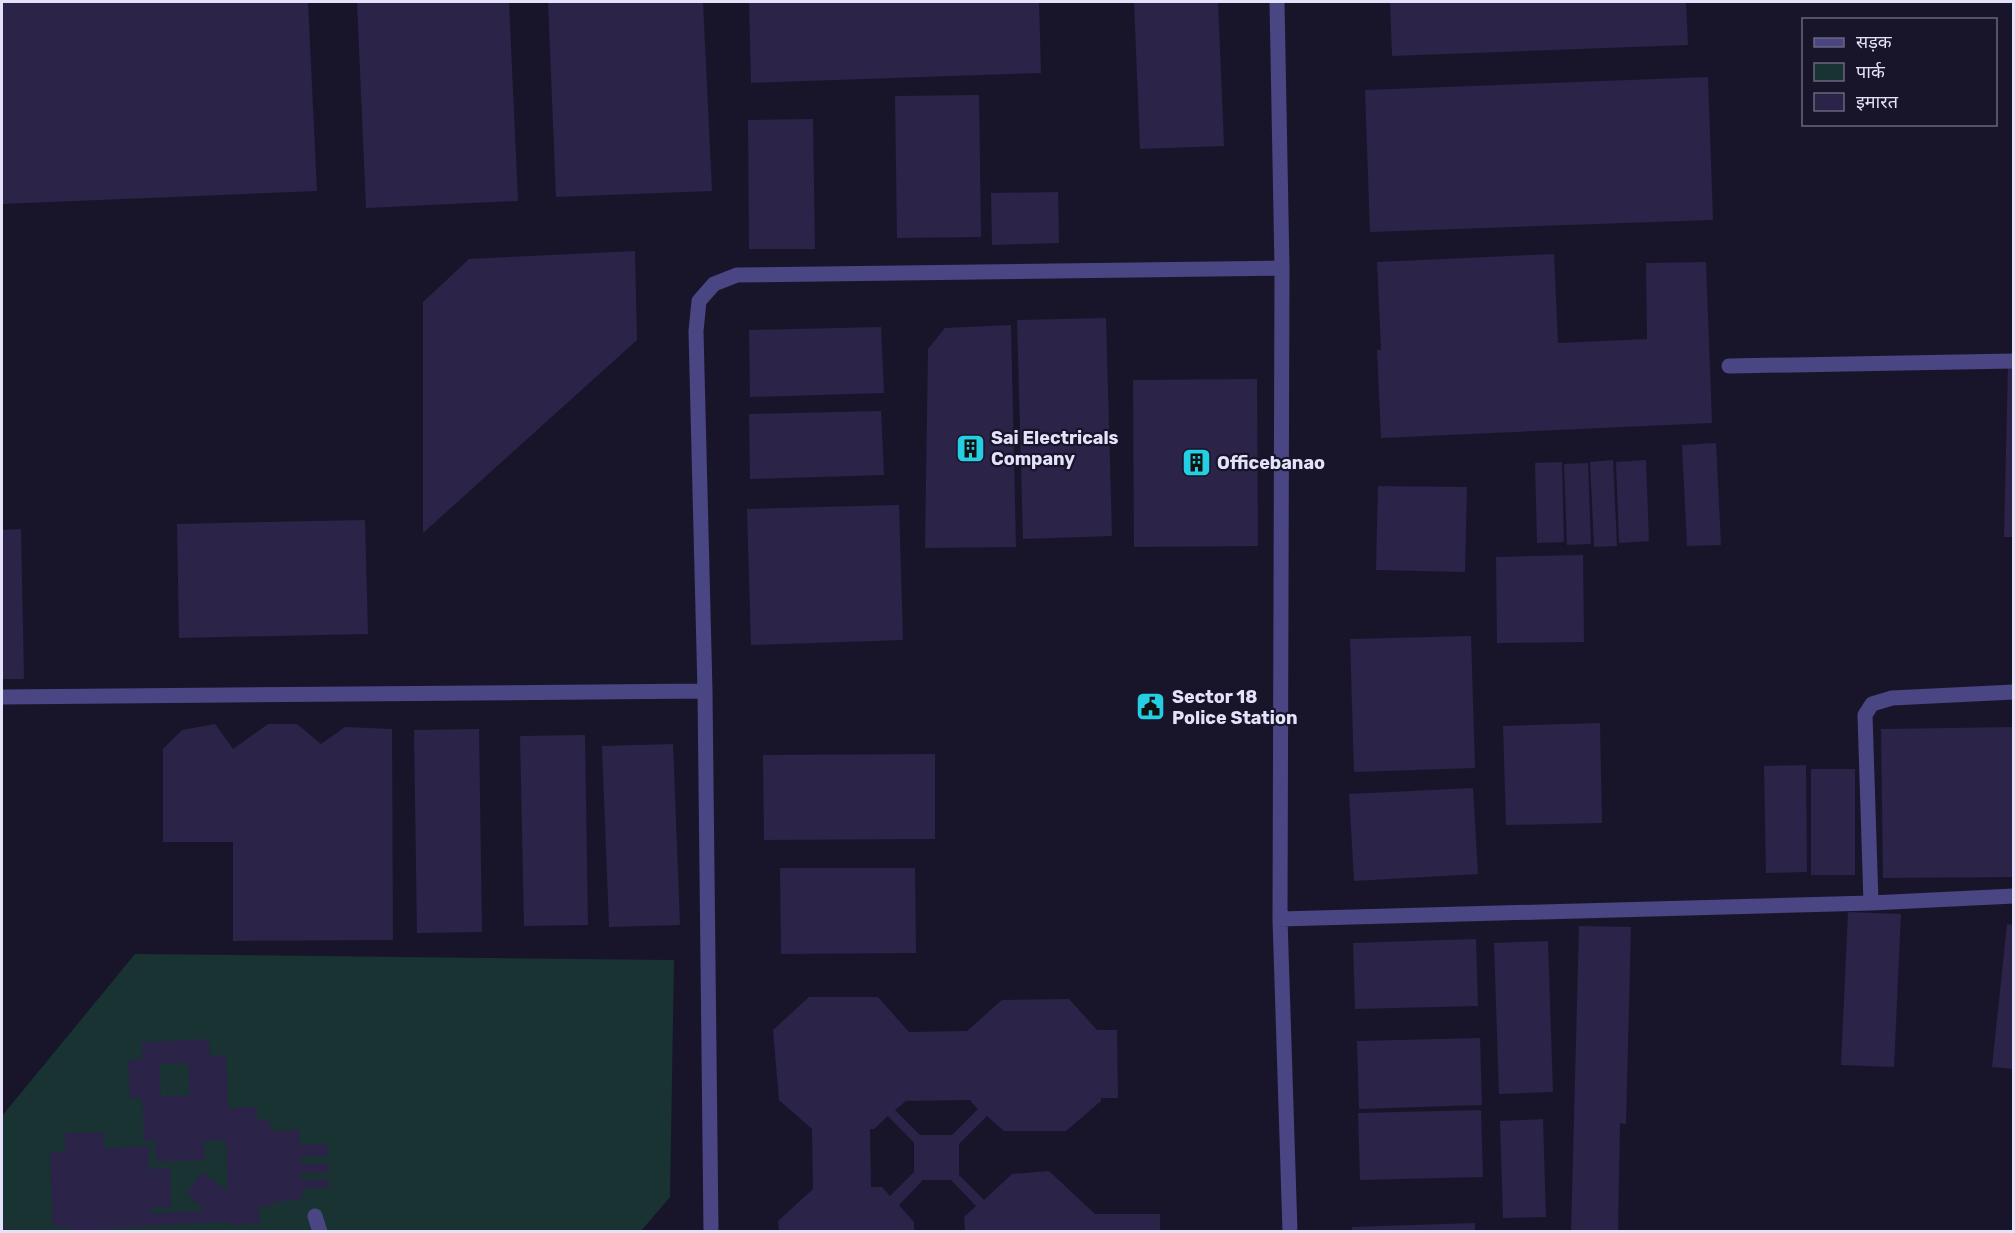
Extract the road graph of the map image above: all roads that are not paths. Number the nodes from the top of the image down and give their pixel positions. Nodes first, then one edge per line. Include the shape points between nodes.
1 (1277, 2) edge
2 (1282, 268) junction
3 (2013, 361) edge
4 (1730, 366) dead end
5 (705, 691) junction
6 (2013, 692) edge
7 (2, 697) edge
8 (2013, 896) edge
9 (1871, 903) junction
10 (1280, 920) junction
11 (315, 1216) dead end
12 (320, 1232) edge
13 (711, 1232) edge
14 (1290, 1232) edge

1 - 2 street
2 - 5 street via 737,275 714,284 699,301 696,331
2 - 10 street
3 - 4 street
5 - 7 street
5 - 13 street
6 - 9 street via 1892,698 1872,704 1865,715
8 - 9 street
9 - 10 street
10 - 14 street
11 - 12 street

